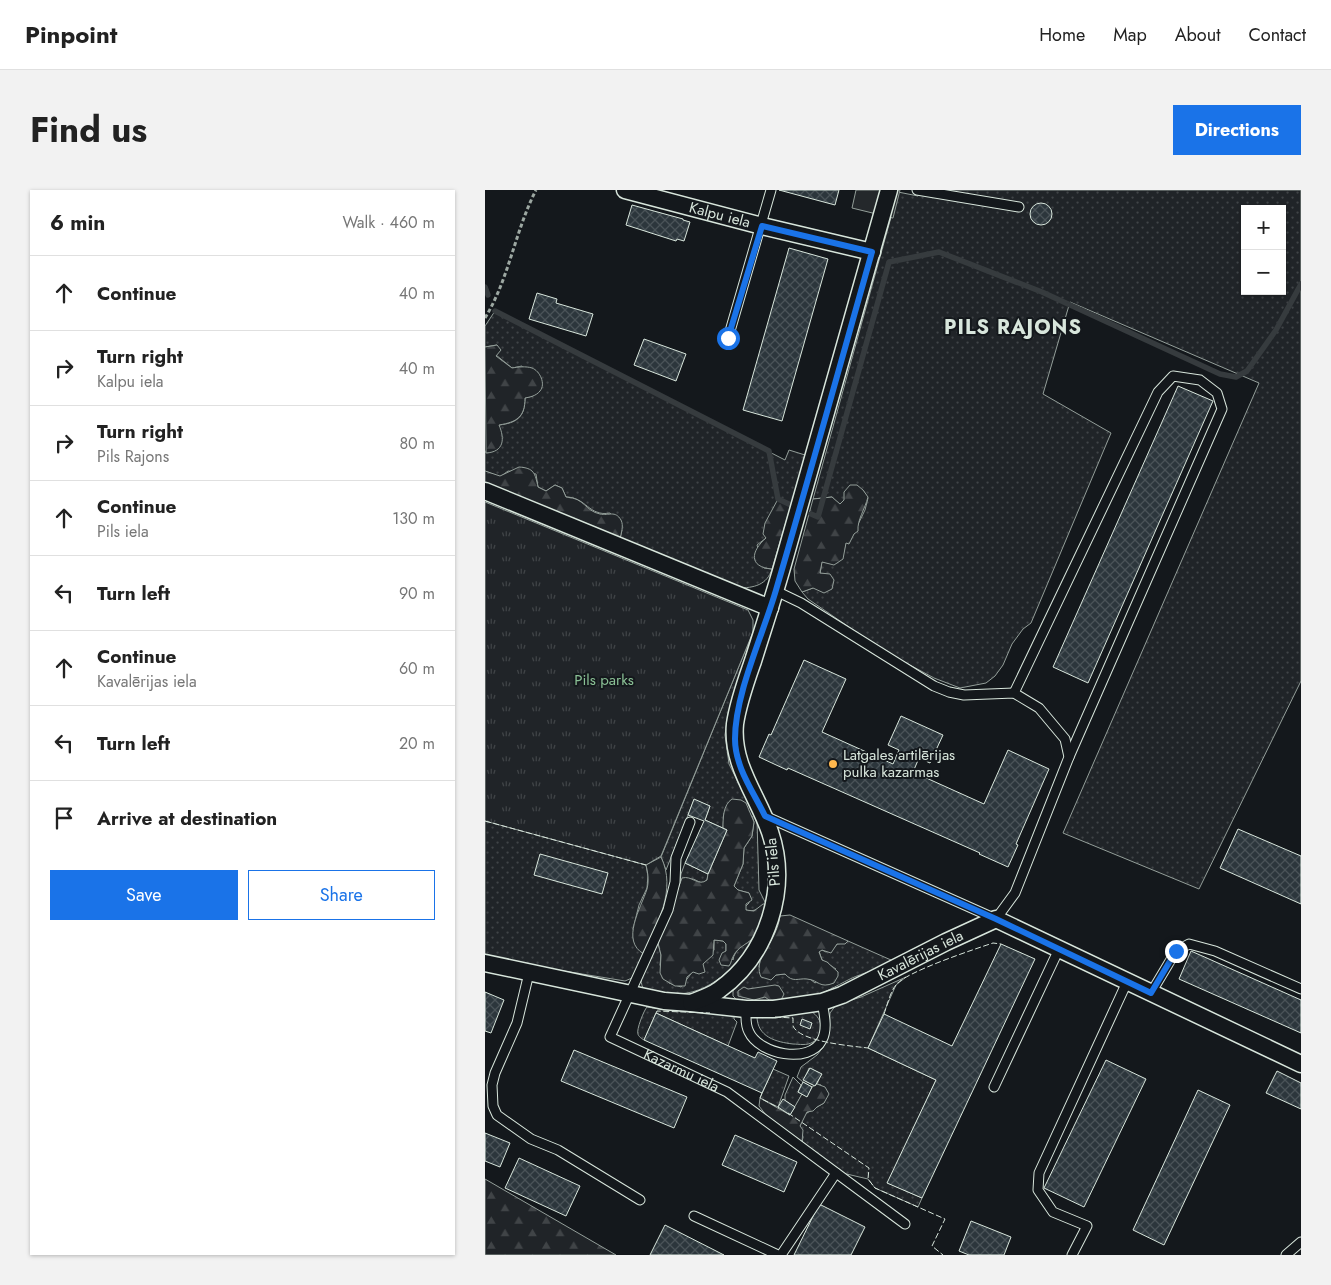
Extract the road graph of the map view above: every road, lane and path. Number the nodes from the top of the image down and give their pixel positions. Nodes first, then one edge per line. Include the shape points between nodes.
1 (536, 190) edge
2 (625, 190) edge
3 (771, 190) edge
4 (889, 190) edge
5 (917, 190) edge
6 (1019, 207) dead end
7 (762, 226) junction
8 (872, 252) junction
9 (485, 318) edge
10 (728, 338) dead end
11 (485, 491) edge
12 (775, 591) junction
13 (770, 608) junction
14 (1014, 693) junction
15 (1069, 757) junction
16 (765, 816) junction
17 (690, 822) dead end
18 (996, 919) junction
19 (1059, 949) junction
20 (485, 963) edge
21 (529, 973) junction
22 (1127, 982) junction
23 (1301, 989) edge
24 (1151, 993) junction
25 (629, 995) junction
26 (691, 1002) junction
27 (823, 1002) junction
28 (746, 1009) junction
29 (1301, 1064) edge
30 (995, 1087) dead end
31 (836, 1174) junction
32 (640, 1200) dead end
33 (694, 1216) dead end
34 (905, 1224) dead end
35 (1301, 1242) edge
36 (779, 1255) edge
37 (1072, 1255) edge
38 (1286, 1255) edge

1 - 9 path via 526,209 497,296
2 - 7 street, Kalpu iela
3 - 7 lane
4 - 8 street
5 - 6 lane
7 - 8 street, Kalpu iela
7 - 10 lane
8 - 12 street, Pils iela
11 - 13 street
12 - 13 street, Pils iela
12 - 14 lane via 801,603 934,686 964,695
13 - 16 street, Pils iela via 739,706 735,733 738,759
14 - 15 lane via 1039,708 1065,739
14 - 15 lane via 1158,392 1173,376 1200,380 1217,393 1222,409
15 - 18 lane via 1015,893
16 - 18 lane
16 - 26 street, Pils iela via 775,855 776,874 773,908 766,930 749,959 734,976 707,997
17 - 25 lane via 676,858 675,882 668,910
18 - 19 street
18 - 27 street, Kavalērijas iela
19 - 22 street
19 - 30 lane
20 - 21 street
21 - 25 street
21 - 32 lane via 517,1023 492,1085 497,1115 531,1139 559,1150
22 - 24 street
22 - 37 lane via 1039,1172 1038,1190 1053,1212 1087,1226
23 - 24 lane via 1215,951 1189,944 1176,951
24 - 29 street
25 - 26 street
25 - 31 lane, Kazarmu iela via 610,1037 727,1092
26 - 28 street, Kavalērijas iela
27 - 28 street, Kavalērijas iela via 774,1009
27 - 28 lane via 825,1027 822,1040 807,1053 797,1055 757,1042 746,1025
31 - 34 lane, Kazarmu iela
31 - 36 lane
33 - 36 lane
35 - 38 lane

